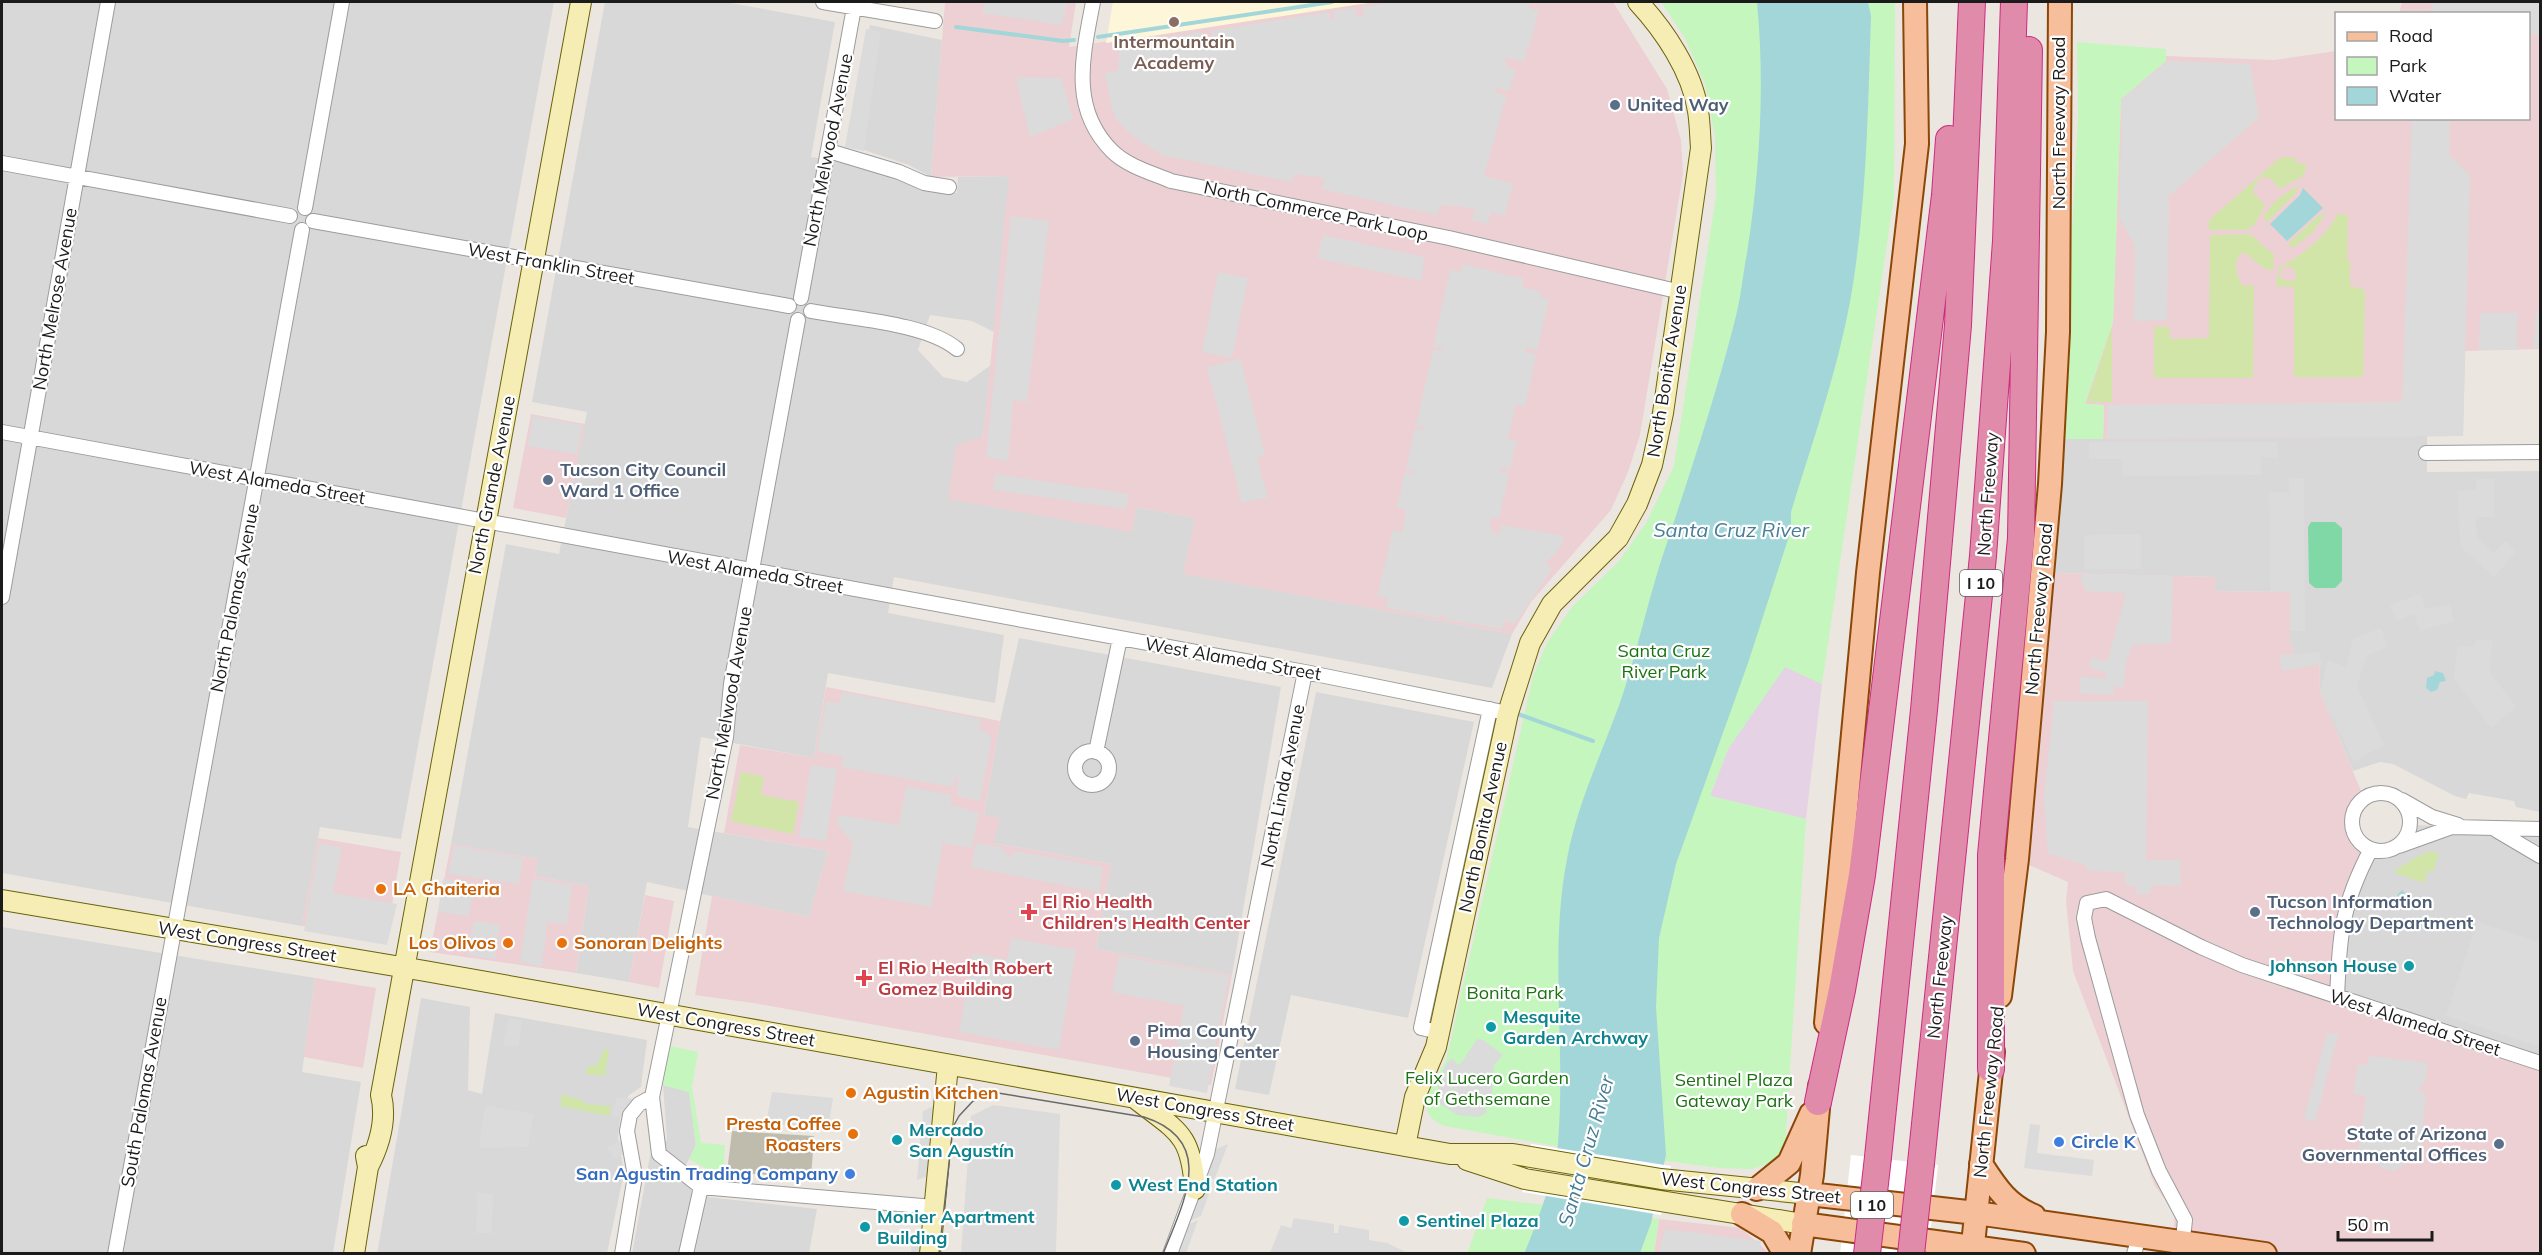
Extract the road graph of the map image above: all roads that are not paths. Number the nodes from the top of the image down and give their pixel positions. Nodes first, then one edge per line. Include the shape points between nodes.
1 (108, 2) edge
2 (342, 2) edge
3 (581, 2) edge
4 (823, 2) edge
5 (1093, 2) edge
6 (1638, 2) edge
7 (1914, 2) edge
8 (1959, 2) edge
9 (1972, 2) edge
10 (2014, 2) edge
11 (2028, 2) edge
12 (2060, 2) edge
13 (855, 4) edge
14 (935, 21) dead end
15 (829, 151) junction
16 (2, 163) edge
17 (76, 177) junction
18 (950, 188) dead end
19 (305, 208) junction
20 (290, 216) junction
21 (313, 221) junction
22 (302, 230) junction
23 (534, 261) junction
24 (1681, 292) junction
25 (801, 298) junction
26 (789, 306) junction
27 (811, 311) junction
28 (798, 320) junction
29 (957, 349) dead end
30 (2, 432) edge
31 (32, 438) junction
32 (2541, 452) edge
33 (2426, 453) dead end
34 (258, 479) junction
35 (485, 521) junction
36 (752, 572) junction
37 (2, 597) edge
38 (1120, 638) junction
39 (1305, 672) junction
40 (1499, 711) junction
41 (1096, 752) dead end
42 (2400, 799) junction
43 (2463, 826) junction
44 (2482, 826) junction
45 (2541, 829) edge
46 (2395, 848) junction
47 (2371, 849) junction
48 (2541, 856) edge
49 (2, 900) edge
50 (173, 930) junction
51 (405, 968) junction
52 (2337, 997) junction
53 (669, 1015) junction
54 (2541, 1063) edge
55 (948, 1065) junction
56 (1991, 1069) junction
57 (652, 1097) junction
58 (1134, 1098) junction
59 (1818, 1102) junction
60 (1216, 1113) junction
61 (1404, 1146) junction
62 (1450, 1154) junction
63 (1981, 1164) junction
64 (701, 1187) junction
65 (1195, 1189) junction
66 (1757, 1189) junction
67 (1809, 1194) junction
68 (934, 1207) junction
69 (1976, 1213) junction
70 (1742, 1214) junction
71 (1803, 1224) junction
72 (2060, 1225) junction
73 (2136, 1245) edge
74 (2182, 1248) edge
75 (1972, 1250) edge
76 (114, 1254) edge
77 (354, 1254) edge
78 (621, 1254) edge
79 (686, 1254) edge
80 (930, 1254) edge
81 (1170, 1254) edge
82 (1785, 1254) edge
83 (1798, 1254) edge
84 (1867, 1254) edge
85 (1911, 1254) edge
86 (2024, 1254) edge
87 (2265, 1254) edge

1 - 17 street, North Melrose Avenue
2 - 19 street
3 - 23 main road, North Grande Avenue
4 - 13 street
5 - 24 street, North Commerce Park Loop via 1081,88 1091,121 1113,152 1141,169 1171,181 1449,238
6 - 24 main road, North Bonita Avenue via 1657,22 1686,74 1698,109 1701,148
7 - 59 main road via 1917,144 1868,573
8 - 59 highway via 1945,195 1876,767 1844,978
9 - 84 highway, I 10, bridge via 1957,336 1924,710
10 - 85 highway, North Freeway / I 10, bridge via 2006,241 1983,556
11 - 56 highway via 2021,538 1991,855
12 - 56 main road, North Freeway Road via 2058,332 2050,484 2017,860
13 - 14 street
13 - 15 street, North Melwood Avenue
15 - 18 street
15 - 25 street, North Melwood Avenue
16 - 17 street
17 - 20 street
17 - 31 street, North Melrose Avenue
19 - 20 street via 297,208
19 - 21 street
20 - 22 street via 294,227
21 - 22 street
21 - 23 street, West Franklin Street
22 - 34 street, North Palomas Avenue
23 - 26 street, West Franklin Street
23 - 35 main road, North Grande Avenue
24 - 40 main road, North Bonita Avenue via 1664,413 1652,465 1637,504 1618,538 1552,604
25 - 26 street via 794,299
25 - 27 street
26 - 28 street via 790,315
27 - 28 street
27 - 29 street via 922,331
28 - 36 street, North Melwood Avenue
30 - 31 street, West Alameda Street
31 - 34 street, West Alameda Street
31 - 37 street, North Melrose Avenue
32 - 33 street
34 - 35 street, West Alameda Street
34 - 50 street, North Palomas Avenue
35 - 36 street, West Alameda Street
35 - 51 main road, North Grande Avenue
36 - 38 street, West Alameda Street
36 - 53 street, North Melwood Avenue via 731,684 726,737
38 - 39 street, West Alameda Street
38 - 41 street
39 - 40 street, West Alameda Street
39 - 60 street, North Linda Avenue
40 - 61 main road, North Bonita Avenue via 1436,1047 1415,1097
42 - 43 street via 2432,817
42 - 46 street via 2411,825 2403,842
42 - 47 street via 2392,794 2373,794 2358,804 2353,813 2354,832
43 - 44 street
43 - 46 street via 2435,831
44 - 45 street
44 - 48 street via 2506,834
46 - 47 street
47 - 52 street via 2343,915
49 - 50 main road, West Congress Street
50 - 51 main road, West Congress Street
50 - 76 street, South Palomas Avenue
51 - 53 main road, West Congress Street
51 - 77 main road, North Grande Avenue via 381,1095 385,1110 379,1146 368,1167
52 - 54 street, West Alameda Street
52 - 74 street, West Alameda Street via 2215,954 2106,899 2087,903 2084,918 2112,1033 2151,1154 2183,1213
53 - 55 main road, West Congress Street
53 - 57 street, North Melwood Avenue
55 - 58 main road, West Congress Street
55 - 68 main road
56 - 63 main road, North Freeway Road
57 - 64 street, North Melwood Avenue via 659,1154
57 - 78 street via 630,1115 627,1131 635,1176
58 - 60 main road, West Congress Street
58 - 65 main road via 1171,1126 1189,1147
59 - 66 main road via 1789,1163
59 - 67 main road
60 - 61 main road, West Congress Street
60 - 65 street, North Linda Avenue
61 - 62 main road, West Congress Street
62 - 66 main road, West Congress Street via 1513,1154 1661,1179
62 - 70 main road, West Congress Street via 1524,1179
63 - 69 main road, North Freeway Road
63 - 72 main road via 2002,1196 2013,1205
64 - 68 street
64 - 79 street
65 - 81 street, North Linda Avenue
66 - 67 main road, West Congress Street
67 - 69 main road, West Congress Street
67 - 71 main road
68 - 80 main road
69 - 72 main road, West Congress Street
69 - 75 main road, North Freeway Road
70 - 71 main road, West Congress Street
70 - 82 main road via 1772,1232
71 - 75 main road, West Congress Street
71 - 83 main road
72 - 73 main road, West Congress Street
73 - 74 main road, West Congress Street
74 - 87 main road, West Congress Street
75 - 86 main road, West Congress Street

